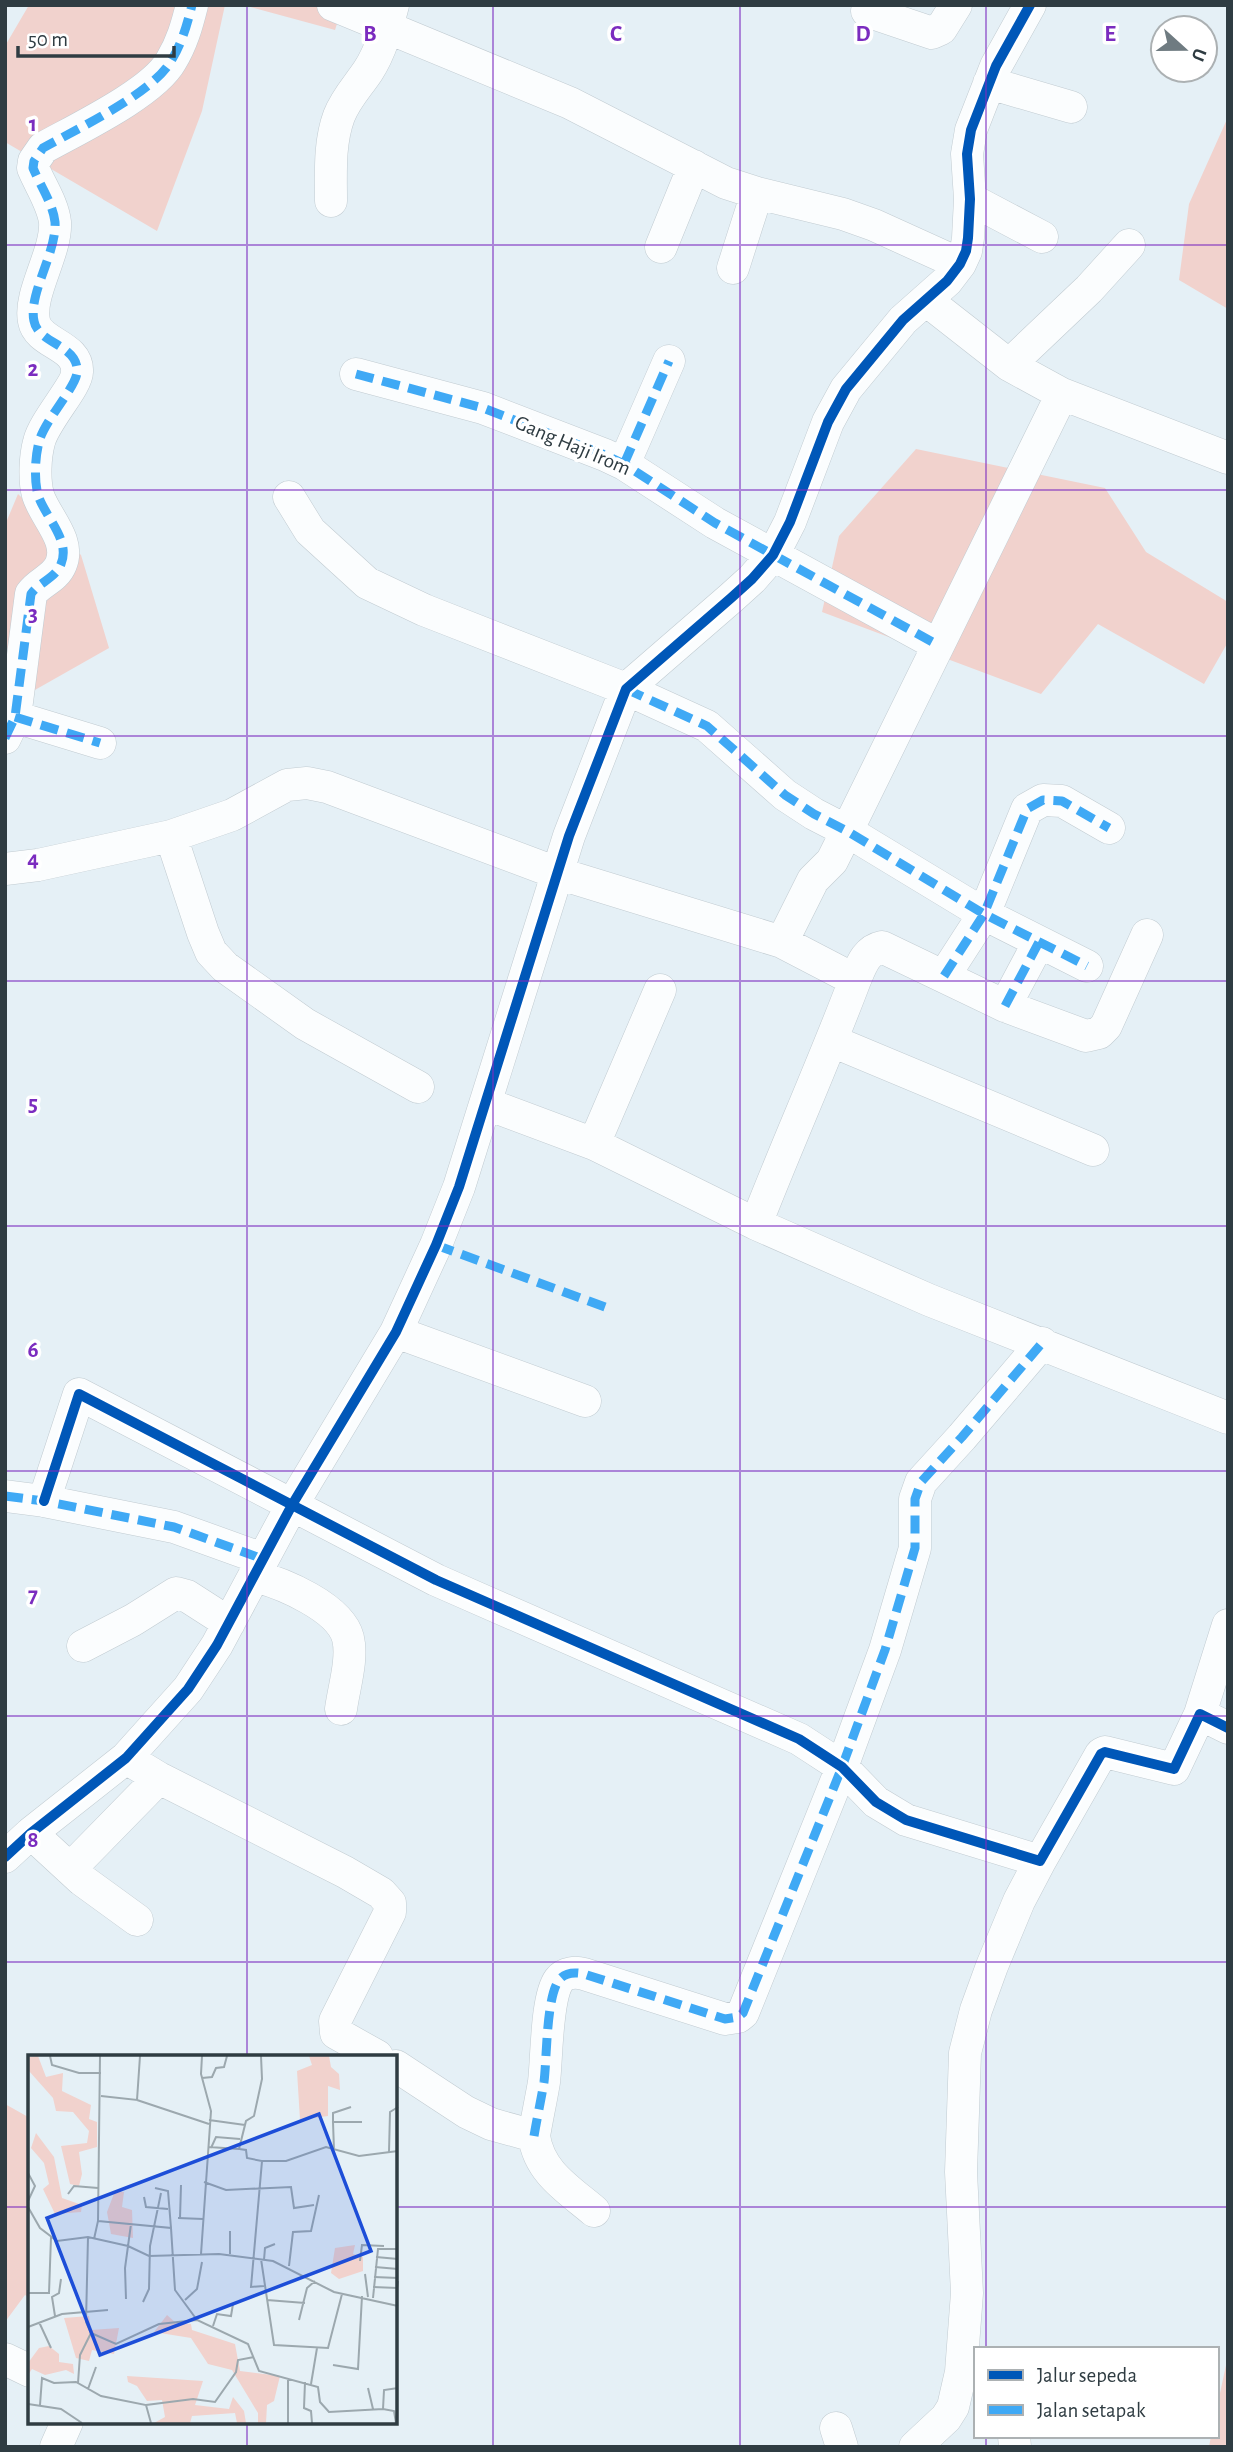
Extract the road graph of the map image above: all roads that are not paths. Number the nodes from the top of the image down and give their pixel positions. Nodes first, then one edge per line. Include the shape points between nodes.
1 (192, 5) edge
2 (333, 5) edge
3 (956, 5) edge
4 (1022, 7) edge
5 (867, 11) dead end
6 (390, 17) edge
7 (989, 83) junction
8 (1071, 107) dead end
9 (694, 166) junction
10 (757, 193) junction
11 (970, 199) junction
12 (331, 201) dead end
13 (1042, 237) dead end
14 (1129, 245) dead end
15 (661, 247) dead end
16 (960, 264) junction
17 (733, 268) dead end
18 (926, 300) junction
19 (669, 360) dead end
20 (1009, 365) junction
21 (356, 374) dead end
22 (1062, 394) junction
23 (1228, 458) edge
24 (624, 464) junction
25 (289, 497) dead end
26 (772, 555) junction
27 (938, 645) junction
28 (626, 689) junction
29 (10, 728) edge
30 (100, 743) dead end
31 (1109, 828) dead end
32 (847, 831) junction
33 (171, 836) junction
34 (5, 869) edge
35 (557, 873) junction
36 (984, 914) junction
37 (1147, 935) dead end
38 (782, 942) junction
39 (1039, 942) junction
40 (1087, 966) dead end
41 (944, 976) junction
42 (855, 980) junction
43 (660, 990) dead end
44 (1005, 1006) junction
45 (832, 1041) junction
46 (418, 1087) dead end
47 (487, 1104) junction
48 (594, 1144) junction
49 (1093, 1150) dead end
50 (756, 1224) junction
51 (396, 1332) junction
52 (1042, 1343) junction
53 (585, 1401) dead end
54 (1225, 1410) edge
55 (5, 1496) edge
56 (44, 1501) junction
57 (292, 1505) junction
58 (258, 1567) junction
59 (229, 1623) junction
60 (1228, 1625) edge
61 (83, 1646) dead end
62 (341, 1709) dead end
63 (1214, 1721) edge
64 (126, 1758) junction
65 (842, 1767) junction
66 (159, 1778) junction
67 (31, 1833) junction
68 (5, 1857) edge
69 (1040, 1861) junction
70 (70, 1869) junction
71 (137, 1920) dead end
72 (375, 2055) edge
73 (397, 2067) edge
74 (534, 2136) junction
75 (594, 2211) dead end
76 (5, 2359) edge
77 (28, 2370) edge
78 (967, 2388) edge
79 (66, 2424) edge
80 (55, 2447) edge
81 (915, 2447) edge

1 - 29 street via 186,31 170,63 143,91 43,148 34,162 55,222 34,323 68,353 77,372 39,441 38,495 64,554 58,570 31,594
2 - 6 street
3 - 5 street via 941,29 932,33
4 - 7 street
6 - 9 street
6 - 12 street via 376,58 338,119 331,157
7 - 8 street
7 - 11 street via 968,144
9 - 10 street
9 - 15 street
10 - 16 street via 843,214
10 - 17 street
11 - 13 street
11 - 16 street via 967,245
14 - 20 street
16 - 18 street
18 - 20 street
18 - 26 street via 903,320 846,389
19 - 24 street
20 - 22 street
21 - 24 street, Gang Haji Irom via 482,408
22 - 23 street
22 - 27 street
24 - 26 street, Gang Haji Irom
25 - 28 street via 310,531 367,583
26 - 27 street, Gang Haji Irom
26 - 28 street via 752,579
27 - 32 street
28 - 32 street via 706,726 786,795
28 - 35 street
29 - 30 street
31 - 36 street via 1062,801 1043,800 1027,808
32 - 36 street
32 - 38 street via 832,861 813,880
33 - 34 street
33 - 35 street via 232,815 287,785 307,783
33 - 46 street via 203,933 211,952 225,967 305,1024
35 - 38 street
35 - 47 street
36 - 39 street
36 - 41 street
37 - 44 street via 1113,1014 1099,1034 1086,1036
38 - 42 street
39 - 40 street
39 - 44 street
41 - 42 street via 881,947 867,956
41 - 44 street
42 - 45 street
43 - 48 street
45 - 49 street
45 - 50 street
47 - 48 street
47 - 51 street via 446,1222
48 - 50 street
50 - 52 street via 929,1300
51 - 53 street
51 - 57 street
52 - 54 street
52 - 65 street via 918,1488 912,1560
55 - 56 street
56 - 57 street via 79,1394
56 - 58 street via 174,1527
57 - 58 street
57 - 65 street via 436,1580 799,1740
58 - 59 street
58 - 62 street via 339,1620 349,1650
59 - 61 street via 176,1593
59 - 64 street via 188,1689
60 - 63 street
63 - 69 street via 1174,1769 1101,1754
64 - 66 street
64 - 67 street
65 - 69 street via 876,1802 906,1820
65 - 74 street via 743,2013 725,2019 584,1974 565,1975 559,1979 550,2015
66 - 70 street
66 - 72 street via 345,1872 382,1893 390,1903 390,1912 334,2021 336,2033 343,2039
67 - 68 street
67 - 70 street
69 - 78 street via 992,1966 965,2053 961,2172
70 - 71 street
73 - 74 street via 466,2112
74 - 75 street via 542,2164 551,2176
76 - 77 street
78 - 81 street via 946,2418
79 - 80 street

